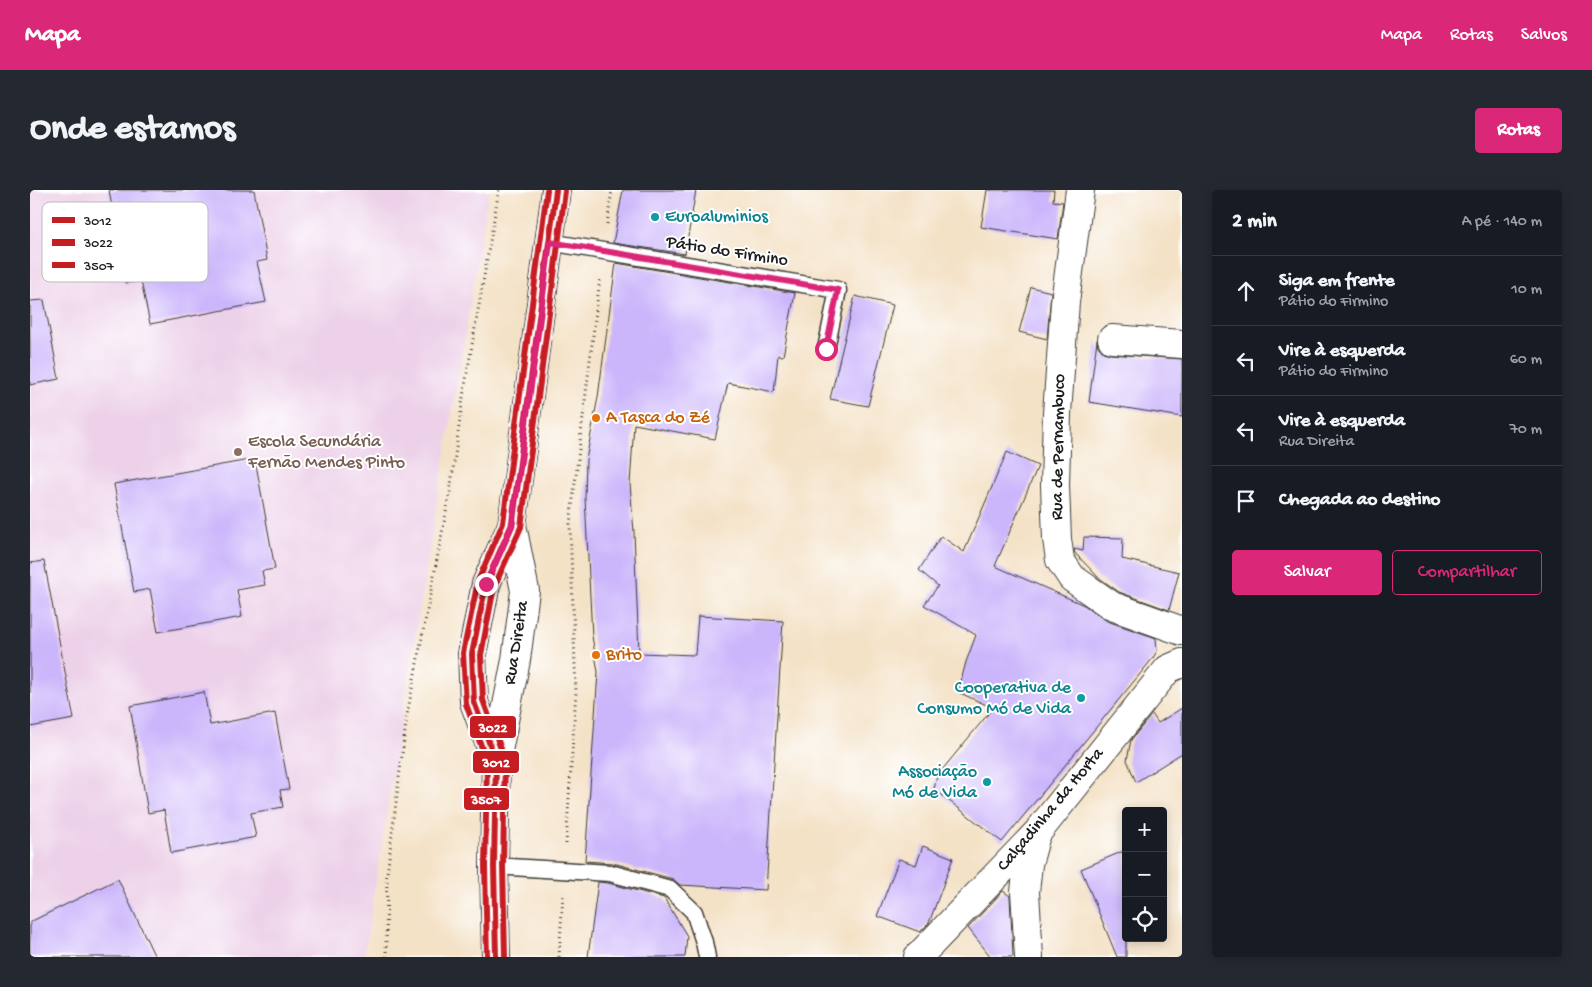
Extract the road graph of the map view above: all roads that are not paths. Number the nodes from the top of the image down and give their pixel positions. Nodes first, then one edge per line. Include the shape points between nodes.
1 (556, 190) edge
2 (1080, 190) edge
3 (550, 242) junction
4 (1112, 339) dead end
5 (1182, 344) edge
6 (826, 349) dead end
7 (512, 525) junction
8 (1182, 632) edge
9 (1182, 663) edge
10 (496, 761) junction
11 (1036, 833) junction
12 (494, 866) junction
13 (496, 957) edge
14 (707, 957) edge
15 (918, 957) edge
16 (1029, 957) edge

1 - 3 street, Rua Direita
2 - 8 street, Rua de Pernambuco via 1065,302 1057,413 1055,485 1060,560 1072,578 1112,606
3 - 6 lane, Pátio do Firmino via 838,290
3 - 7 street, Rua Direita
4 - 5 street
7 - 10 street, Rua Direita via 525,591 516,660
7 - 10 street, Rua Direita via 486,584 472,654 474,702
9 - 11 street, Calçadinha da Horta via 1168,669
10 - 12 street, Rua Direita
11 - 15 street, Calçadinha da Horta
11 - 16 street via 1025,892
12 - 13 street, Rua Direita
12 - 14 lane via 610,873 673,890 694,912

